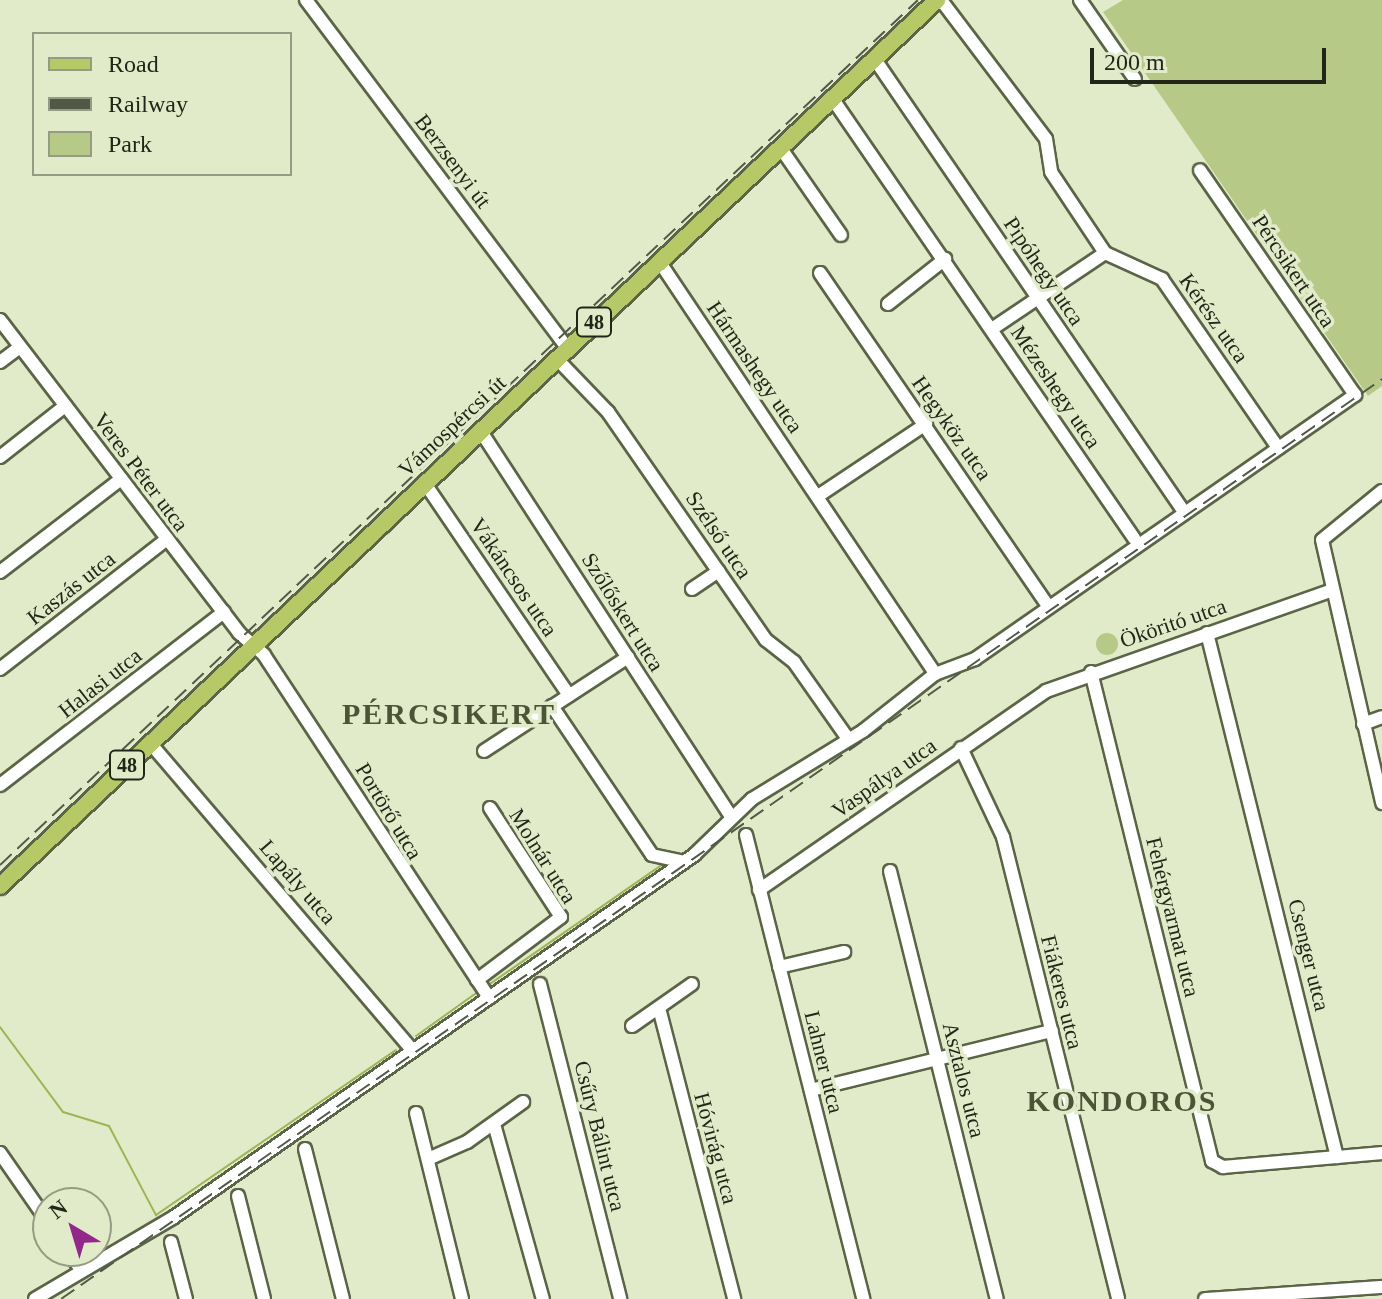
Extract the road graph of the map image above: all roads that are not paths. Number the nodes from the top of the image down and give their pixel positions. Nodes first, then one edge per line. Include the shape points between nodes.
1 (306, 0) edge
2 (939, 0) edge
3 (1080, 0) edge
4 (874, 58) junction
5 (1135, 79) dead end
6 (832, 98) junction
7 (780, 147) junction
8 (1200, 170) dead end
9 (841, 235) dead end
10 (1105, 253) junction
11 (945, 259) junction
12 (659, 261) junction
13 (820, 273) dead end
14 (1037, 297) junction
15 (888, 304) dead end
16 (0, 320) edge
17 (992, 329) junction
18 (20, 347) junction
19 (561, 353) junction
20 (0, 362) edge
21 (65, 406) junction
22 (926, 424) junction
23 (480, 430) junction
24 (1278, 448) junction
25 (0, 457) edge
26 (121, 479) junction
27 (424, 482) junction
28 (1382, 491) edge
29 (818, 496) junction
30 (1182, 509) junction
31 (1134, 538) junction
32 (167, 539) junction
33 (1124, 555) junction
34 (719, 571) junction
35 (0, 572) edge
36 (692, 589) dead end
37 (1330, 591) junction
38 (1049, 607) junction
39 (224, 612) junction
40 (1207, 633) junction
41 (254, 646) junction
42 (628, 657) junction
43 (0, 669) edge
44 (1091, 672) junction
45 (935, 674) junction
46 (569, 695) junction
47 (1032, 699) joint
48 (552, 706) junction
49 (1382, 717) edge
50 (1363, 724) junction
51 (846, 736) junction
52 (150, 743) junction
53 (961, 748) junction
54 (484, 751) dead end
55 (0, 785) edge
56 (1382, 803) edge
57 (490, 808) dead end
58 (731, 817) junction
59 (746, 835) dead end
60 (684, 862) junction
61 (890, 871) dead end
62 (0, 886) edge
63 (759, 890) junction
64 (844, 952) dead end
65 (779, 967) junction
66 (477, 980) junction
67 (540, 984) dead end
68 (692, 984) dead end
69 (489, 998) junction
70 (659, 1008) junction
71 (632, 1026) dead end
72 (1052, 1031) junction
73 (412, 1050) junction
74 (938, 1060) junction
75 (811, 1090) junction
76 (523, 1102) dead end
77 (416, 1113) dead end
78 (494, 1124) junction
79 (305, 1149) dead end
80 (0, 1153) edge
81 (1382, 1153) edge
82 (1337, 1157) junction
83 (428, 1159) junction
84 (238, 1196) dead end
85 (32, 1199) edge
86 (171, 1242) dead end
87 (80, 1268) joint
88 (1382, 1287) edge
89 (35, 1299) edge
90 (186, 1299) edge
91 (264, 1299) edge
92 (343, 1299) edge
93 (462, 1299) edge
94 (543, 1299) edge
95 (620, 1299) edge
96 (734, 1299) edge
97 (863, 1299) edge
98 (997, 1299) edge
99 (1118, 1299) edge
100 (1205, 1299) edge

1 - 19 street, Berzsenyi út
2 - 4 main road, Vámospércsi út / 48
2 - 10 street via 1046,139 1051,172
3 - 5 street
4 - 6 main road, Vámospércsi út / 48
4 - 14 street, Pipóhegy utca
6 - 7 main road, Vámospércsi út / 48
6 - 11 street, Mézeshegy utca
7 - 9 street
7 - 12 main road, Vámospércsi út / 48
8 - 24 street, Pércsikert utca via 1355,395
10 - 14 street
10 - 24 street, Kérész utca via 1162,279
11 - 15 street
11 - 17 street, Mézeshegy utca
12 - 19 main road, Vámospércsi út / 48
12 - 29 street, Hármashegy utca
13 - 22 street, Hegyköz utca
14 - 17 street
14 - 30 street, Pipóhegy utca
16 - 18 street, Veres Péter utca
17 - 31 street, Mézeshegy utca
18 - 20 street
18 - 21 street, Veres Péter utca
19 - 23 main road, Vámospércsi út / 48
19 - 34 street, Szélső utca
21 - 25 street
21 - 26 street, Veres Péter utca
22 - 29 street
22 - 38 street, Hegyköz utca
23 - 27 main road, Vámospércsi út / 48
23 - 42 street, Szőlőskert utca
24 - 30 street
26 - 32 street, Veres Péter utca
26 - 35 street
27 - 41 main road, Vámospércsi út / 48
27 - 46 street, Vákáncsos utca
28 - 37 street via 1327,530 1322,540
29 - 45 street, Hármashegy utca
30 - 31 street
30 - 33 street
31 - 33 street
32 - 39 street, Veres Péter utca
32 - 43 street, Kaszás utca
33 - 38 street
34 - 36 street
34 - 51 street, Szélső utca
37 - 40 street, Ököritó utca
37 - 50 street
38 - 45 street via 967,663
39 - 41 street, Veres Péter utca
39 - 55 street, Halasi utca
40 - 44 street, Ököritó utca
40 - 82 street, Csenger utca
41 - 52 main road, Vámospércsi út / 48
41 - 66 street, Portörő utca
42 - 46 street
42 - 58 street, Szőlőskert utca
44 - 47 street, Ököritó utca
44 - 82 street, Fehérgyarmat utca via 1211,1158 1221,1167
45 - 51 street via 863,731
46 - 48 street
47 - 53 street, Vaspálya utca
48 - 54 street
48 - 60 street via 652,855
49 - 50 street
50 - 56 street
51 - 58 street
52 - 62 main road, Vámospércsi út / 48
52 - 73 street, Lapály utca
53 - 63 street, Vaspálya utca
53 - 72 street, Fiákeres utca via 1002,833
57 - 66 street, Molnár utca via 561,917
58 - 60 street
59 - 63 street, Lahner utca
60 - 69 street
61 - 74 street, Asztalos utca
63 - 65 street, Lahner utca
64 - 65 street
65 - 75 street, Lahner utca
66 - 69 street, Portörő utca
67 - 95 street, Csűry Bálint utca
68 - 70 street
69 - 73 street
70 - 71 street
70 - 96 street, Hóvirág utca
72 - 74 street
72 - 99 street, Fiákeres utca
73 - 87 street via 174,1217
74 - 75 street
74 - 98 street, Asztalos utca
75 - 97 street, Lahner utca
76 - 78 street
77 - 83 street
78 - 83 street
78 - 94 street
79 - 92 street
80 - 85 street
81 - 82 street
83 - 93 street
84 - 91 street
86 - 90 street
87 - 89 street
88 - 100 street

